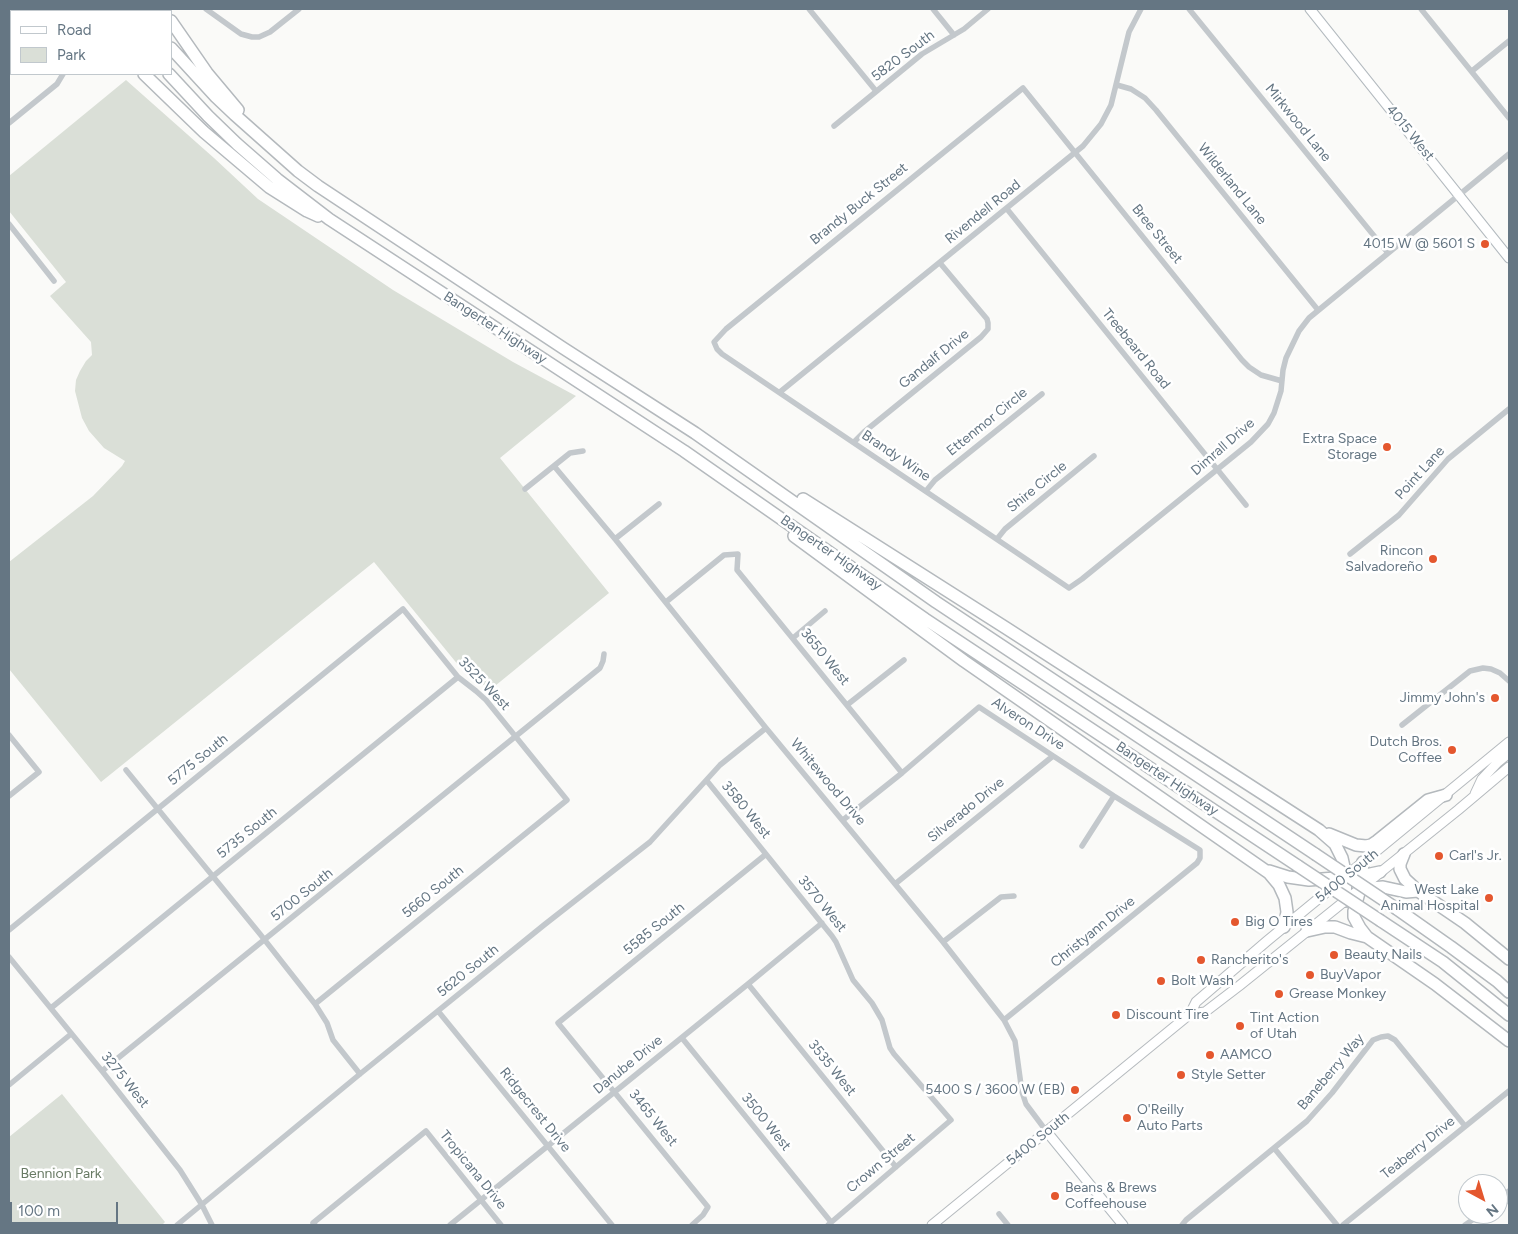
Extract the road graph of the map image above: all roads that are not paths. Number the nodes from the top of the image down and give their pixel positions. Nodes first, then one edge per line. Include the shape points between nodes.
1 (206, 9) edge
2 (299, 9) edge
3 (809, 9) edge
4 (932, 9) edge
5 (988, 9) edge
6 (1141, 9) edge
7 (1189, 9) edge
8 (1310, 9) edge
9 (1421, 9) edge
10 (172, 22) edge
11 (954, 35) junction
12 (1509, 41) edge
13 (172, 49) edge
14 (1472, 71) junction
15 (63, 75) edge
16 (145, 75) edge
17 (169, 75) edge
18 (1117, 85) junction
19 (1022, 88) joint
20 (876, 91) junction
21 (1509, 118) edge
22 (9, 123) edge
23 (834, 126) dead end
24 (267, 144) junction
25 (1076, 154) junction
26 (1509, 154) edge
27 (1459, 195) junction
28 (1007, 209) junction
29 (330, 219) junction
30 (9, 224) edge
31 (1388, 253) junction
32 (1509, 258) edge
33 (940, 263) junction
34 (54, 281) dead end
35 (1318, 310) junction
36 (714, 342) joint
37 (1282, 381) junction
38 (780, 392) junction
39 (1042, 394) dead end
40 (1509, 409) edge
41 (695, 433) junction
42 (854, 442) junction
43 (583, 451) dead end
44 (684, 451) junction
45 (1094, 456) dead end
46 (554, 466) junction
47 (1218, 469) junction
48 (525, 488) dead end
49 (926, 490) junction
50 (659, 504) dead end
51 (1246, 504) dead end
52 (997, 538) junction
53 (615, 539) junction
54 (1350, 554) dead end
55 (1069, 588) joint
56 (666, 602) junction
57 (403, 609) joint
58 (825, 611) dead end
59 (793, 638) junction
60 (604, 654) dead end
61 (904, 660) dead end
62 (458, 677) junction
63 (1509, 681) edge
64 (846, 705) junction
65 (1402, 725) dead end
66 (766, 728) junction
67 (9, 735) edge
68 (516, 737) junction
69 (1509, 742) edge
70 (1509, 753) edge
71 (1052, 756) junction
72 (1509, 767) edge
73 (126, 770) dead end
74 (902, 773) junction
75 (706, 781) junction
76 (1446, 795) junction
77 (9, 796) edge
78 (1114, 796) junction
79 (1473, 797) junction
80 (566, 800) joint
81 (158, 809) junction
82 (843, 820) junction
83 (1319, 830) junction
84 (1082, 846) dead end
85 (1404, 854) junction
86 (765, 855) junction
87 (1363, 862) junction
88 (1197, 863) joint
89 (1263, 869) junction
90 (1380, 872) junction
91 (1346, 876) junction
92 (1362, 876) junction
93 (213, 877) junction
94 (895, 884) junction
95 (1331, 889) junction
96 (1345, 889) junction
97 (1360, 889) junction
98 (1418, 891) junction
99 (1014, 896) dead end
100 (1345, 901) junction
101 (822, 923) junction
102 (1284, 927) junction
103 (9, 930) edge
104 (1307, 931) junction
105 (1367, 937) junction
106 (265, 940) junction
107 (942, 942) junction
108 (9, 957) edge
109 (1509, 959) edge
110 (748, 984) junction
111 (1509, 992) edge
112 (315, 1004) junction
113 (51, 1008) junction
114 (438, 1011) junction
115 (1190, 1014) junction
116 (1509, 1015) edge
117 (1004, 1020) junction
118 (558, 1023) joint
119 (72, 1034) junction
120 (682, 1038) junction
121 (1509, 1041) edge
122 (102, 1071) junction
123 (360, 1074) junction
124 (9, 1085) edge
125 (1509, 1091) edge
126 (615, 1092) junction
127 (951, 1120) joint
128 (1465, 1126) junction
129 (1047, 1132) junction
130 (548, 1146) junction
131 (1274, 1148) junction
132 (896, 1167) junction
133 (480, 1200) junction
134 (202, 1205) junction
135 (999, 1214) dead end
136 (314, 1224) edge
137 (830, 1224) edge
138 (177, 1225) edge
139 (212, 1225) edge
140 (450, 1225) edge
141 (501, 1225) edge
142 (612, 1225) edge
143 (692, 1225) edge
144 (932, 1225) edge
145 (1008, 1225) edge
146 (1123, 1225) edge
147 (1182, 1225) edge
148 (1336, 1225) edge
149 (1343, 1225) edge

1 - 2 street via 241,34 252,37 270,32
3 - 20 street
4 - 11 street
5 - 11 street, 5820 South
6 - 18 street, Rivendell Road via 1129,32
7 - 31 street, Mirkwood Lane
8 - 27 main road, 4015 West
9 - 14 street
10 - 24 highway via 207,73
11 - 20 street, 5820 South via 922,54
12 - 14 street
13 - 24 highway, Bangerter Highway via 216,97
14 - 21 street
15 - 22 street via 57,84
16 - 29 highway via 204,132 269,187 307,212
17 - 29 highway, Bangerter Highway via 237,144
18 - 25 street, Rivendell Road via 1102,124
18 - 35 street, Wilderland Lane via 1131,89 1156,110
19 - 25 street, Bree Street
19 - 36 street, Brandy Buck Street
20 - 23 street, 5820 South
24 - 41 highway, Bangerter Highway via 318,186
25 - 28 street, Rivendell Road
25 - 37 street, Bree Street via 1242,360 1261,375
26 - 27 street, Dimrall Drive
27 - 31 street, Dimrall Drive
27 - 32 main road, 4015 West
28 - 33 street, Rivendell Road
28 - 47 street, Treebeard Road
29 - 44 highway, Bangerter Highway
30 - 34 street
31 - 35 street, Dimrall Drive
33 - 38 street, Rivendell Road
33 - 42 street, Gandalf Drive via 987,320 988,330
35 - 37 street, Dimrall Drive via 1290,347
36 - 38 street, Brandy Wine via 722,354
37 - 47 street, Dimrall Drive via 1282,391 1268,424
38 - 42 street, Brandy Wine
39 - 49 street, Ettenmor Circle
40 - 54 street, Point Lane via 1448,459 1399,515
41 - 83 highway via 727,450
41 - 111 highway, Bangerter Highway, bridge via 936,602 1397,909
42 - 49 street, Brandy Wine
43 - 46 street via 570,453
44 - 89 highway via 897,613
44 - 116 highway, Bangerter Highway, bridge via 925,618 1443,962
45 - 52 street, Shire Circle
46 - 48 street
46 - 53 street, Whitewood Drive
47 - 51 street, Treebeard Road
47 - 55 street, Dimrall Drive
49 - 52 street, Brandy Wine
50 - 53 street
52 - 55 street, Brandy Wine
53 - 56 street, Whitewood Drive
56 - 59 street, 3650 West via 724,555 738,554 738,570
56 - 66 street, Whitewood Drive
57 - 62 street, 3525 West
57 - 81 street, 5775 South
58 - 59 street
59 - 64 street, 3650 West
60 - 68 street, 5700 South via 600,668
61 - 64 street
62 - 68 street, 3525 West via 486,700
62 - 93 street, 5735 South
63 - 65 street via 1490,669 1470,671
64 - 74 street, 3650 West
66 - 75 street, 5620 South via 720,765
66 - 82 street, Whitewood Drive
67 - 77 street via 39,772
68 - 80 street, 3525 West
68 - 106 street, 5700 South
69 - 76 main road, 5400 South
70 - 79 main road via 1482,779
71 - 74 street, Alveron Drive via 979,708
71 - 78 street, Alveron Drive
71 - 94 street, Silverado Drive
72 - 79 main road, 5400 South
73 - 81 street
74 - 82 street, Alveron Drive
75 - 86 street, 3580 West
75 - 114 street, 5620 South via 650,842
76 - 83 highway via 1428,800 1371,845 1357,845
76 - 87 main road, 5400 South
78 - 84 street
78 - 88 street, Alveron Drive via 1200,850
79 - 85 main road, 5400 South
80 - 112 street, 5660 South
81 - 93 street
81 - 103 street, 5775 South
82 - 94 street, Whitewood Drive
83 - 91 highway via 1335,844
85 - 90 main road, 5400 South
85 - 98 highway via 1401,873
86 - 101 street, 3570 West
86 - 118 street, 5585 South
87 - 91 main road, 5400 South
87 - 92 highway
88 - 117 street, Christyann Drive
89 - 91 highway via 1297,879
89 - 102 highway via 1274,879 1285,898
90 - 92 highway
90 - 97 main road, 5400 South
91 - 92 highway
91 - 95 main road, 5400 South
91 - 96 highway
92 - 97 highway
93 - 106 street
93 - 113 street, 5735 South
94 - 107 street, Whitewood Drive
95 - 96 highway
95 - 102 main road, 5400 South
96 - 97 highway
96 - 100 highway
97 - 98 highway via 1383,887
97 - 100 main road, 5400 South
97 - 105 highway via 1354,917
98 - 109 highway
99 - 107 street via 1001,897
100 - 104 main road, 5400 South
101 - 110 street, Danube Drive
101 - 127 street, 3570 West via 836,942 853,980 878,1011 890,1048
102 - 115 main road, 5400 South via 1196,1002
104 - 105 highway via 1335,926
104 - 115 main road, 5400 South via 1205,1012
105 - 121 highway
106 - 112 street
106 - 122 street, 5700 South
107 - 117 street, Whitewood Drive
108 - 113 street, 3275 West
110 - 120 street, Danube Drive
110 - 132 street, 3535 West
112 - 123 street via 333,1040
113 - 119 street, 3275 West
114 - 123 street, 5620 South
114 - 130 street, Ridgecrest Drive
115 - 129 main road, 5400 South
117 - 129 street, Whitewood Drive via 1015,1040 1026,1104
118 - 126 street, 3465 West
119 - 122 street, 3275 West
119 - 124 street
120 - 126 street, Danube Drive
120 - 137 street, 3500 West
122 - 134 street, 3275 West via 180,1170
123 - 134 street, 5620 South
125 - 128 street, Teaberry Drive
126 - 130 street, Danube Drive
126 - 143 street, 3465 West via 708,1207
127 - 132 street, Crown Street
128 - 131 street, Baneberry Way via 1395,1040 1388,1036 1373,1040 1332,1093
128 - 149 street, Teaberry Drive
129 - 144 main road, 5400 South
129 - 146 main road
130 - 133 street, Danube Drive
130 - 142 street, Ridgecrest Drive
131 - 147 street
131 - 148 street
132 - 137 street, Crown Street
133 - 136 street, Tropicana Drive via 426,1131
133 - 140 street, Danube Drive
133 - 141 street, Tropicana Drive
134 - 138 street, 5620 South
134 - 139 street, 3275 West
135 - 145 street

